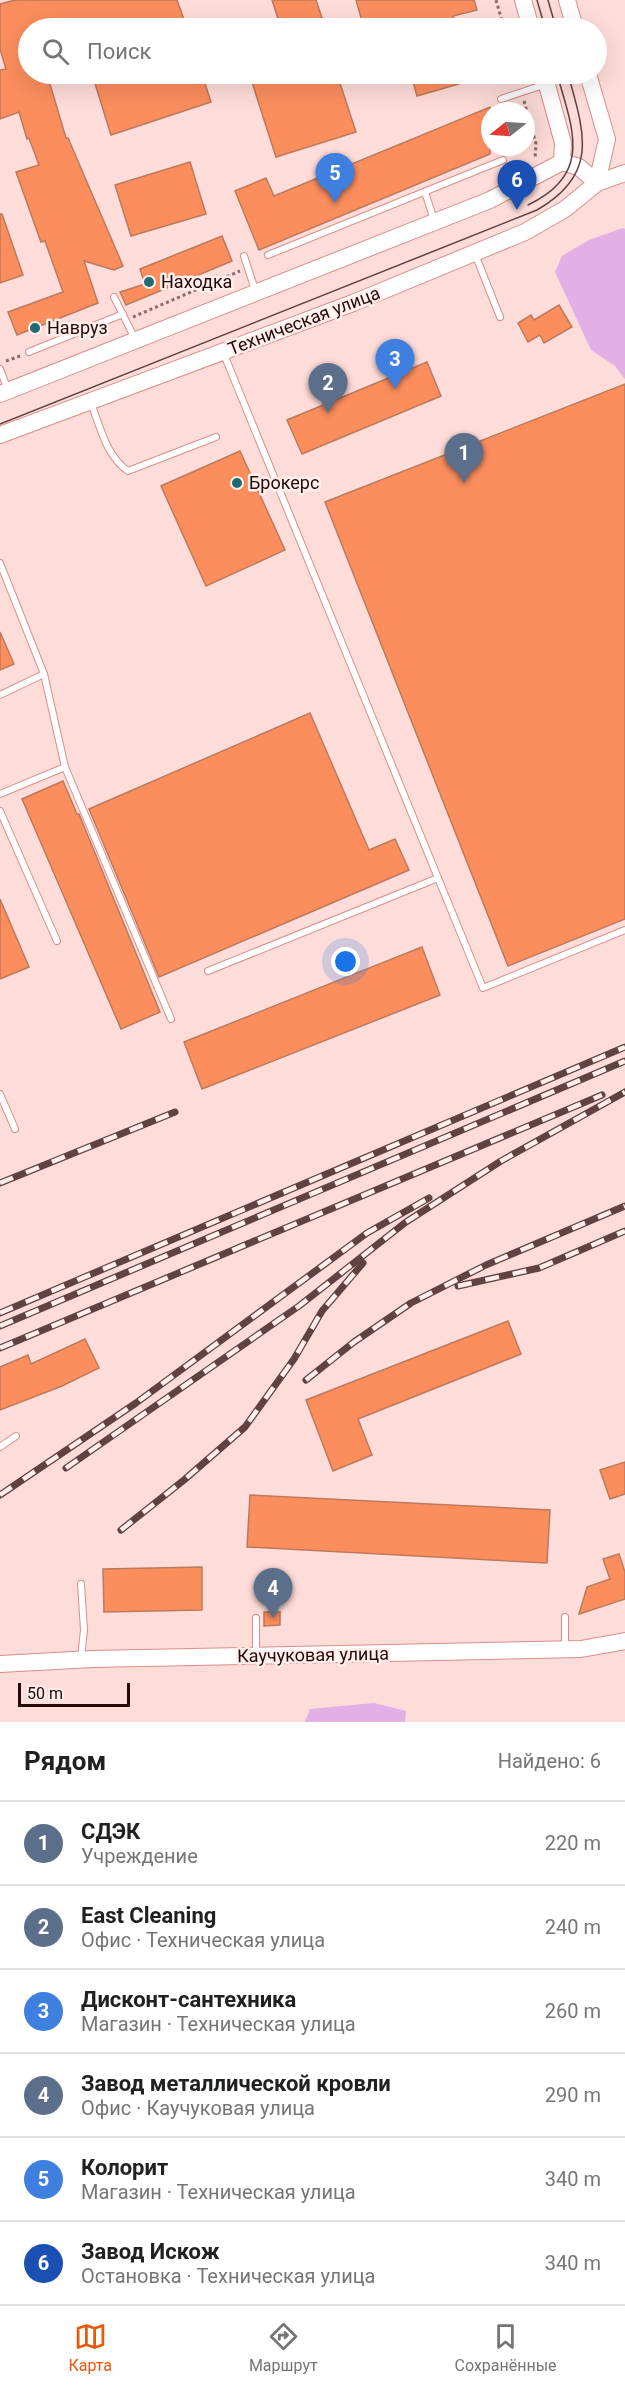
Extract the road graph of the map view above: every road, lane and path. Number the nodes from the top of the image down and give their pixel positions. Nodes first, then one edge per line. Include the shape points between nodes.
1 (496, 0) edge
2 (523, 0) edge
3 (567, 0) edge
4 (501, 18) edge
5 (528, 18) edge
6 (573, 18) edge
7 (519, 84) edge
8 (537, 84) edge
9 (547, 84) edge
10 (591, 84) edge
11 (522, 92) junction
12 (501, 99) dead end
13 (525, 102) edge
14 (535, 140) edge
15 (503, 160) dead end
16 (562, 162) junction
17 (525, 165) dead end
18 (625, 173) edge
19 (597, 183) junction
20 (425, 192) junction
21 (435, 222) junction
22 (474, 252) junction
23 (268, 255) dead end
24 (244, 256) dead end
25 (256, 293) junction
26 (114, 297) dead end
27 (123, 314) junction
28 (500, 317) dead end
29 (136, 340) junction
30 (29, 352) dead end
31 (223, 352) junction
32 (0, 369) edge
33 (4, 393) edge
34 (90, 401) junction
35 (0, 435) edge
36 (216, 437) dead end
37 (0, 563) edge
38 (44, 674) junction
39 (0, 695) edge
40 (65, 766) junction
41 (0, 794) edge
42 (0, 811) edge
43 (438, 878) junction
44 (625, 930) edge
45 (57, 941) dead end
46 (208, 971) dead end
47 (171, 1019) dead end
48 (0, 1094) edge
49 (15, 1129) dead end
50 (16, 1436) dead end
51 (0, 1447) edge
52 (81, 1584) dead end
53 (565, 1617) dead end
54 (256, 1618) dead end
55 (625, 1641) edge
56 (565, 1649) junction
57 (256, 1656) junction
58 (81, 1660) junction
59 (0, 1664) edge

1 - 4 path
2 - 5 main road
3 - 6 main road
7 - 11 path
8 - 11 lane
9 - 16 main road via 563,143
10 - 19 main road via 607,139
11 - 12 lane
11 - 13 path
14 - 17 path via 536,158
15 - 20 lane
16 - 19 main road via 579,167
16 - 21 main road via 490,200
18 - 19 main road, Техническая улица
19 - 22 main road, Техническая улица via 565,210
20 - 21 lane
20 - 23 lane
21 - 25 main road
22 - 28 lane
22 - 31 main road, Техническая улица
24 - 25 lane
25 - 29 main road
26 - 27 lane
27 - 29 lane
27 - 30 lane
29 - 33 main road
31 - 34 main road, Техническая улица
31 - 43 lane
32 - 33 lane
34 - 35 main road, Техническая улица
34 - 36 lane via 111,454 128,471
37 - 38 lane
38 - 39 lane
38 - 40 lane
40 - 41 lane
40 - 47 lane
42 - 45 lane
43 - 44 lane via 483,987
43 - 46 lane
48 - 49 lane
50 - 51 lane
52 - 58 lane
53 - 56 lane
54 - 57 lane
55 - 56 main road, Каучуковая улица
56 - 57 main road, Каучуковая улица
57 - 58 main road, Каучуковая улица
58 - 59 main road, Каучуковая улица

